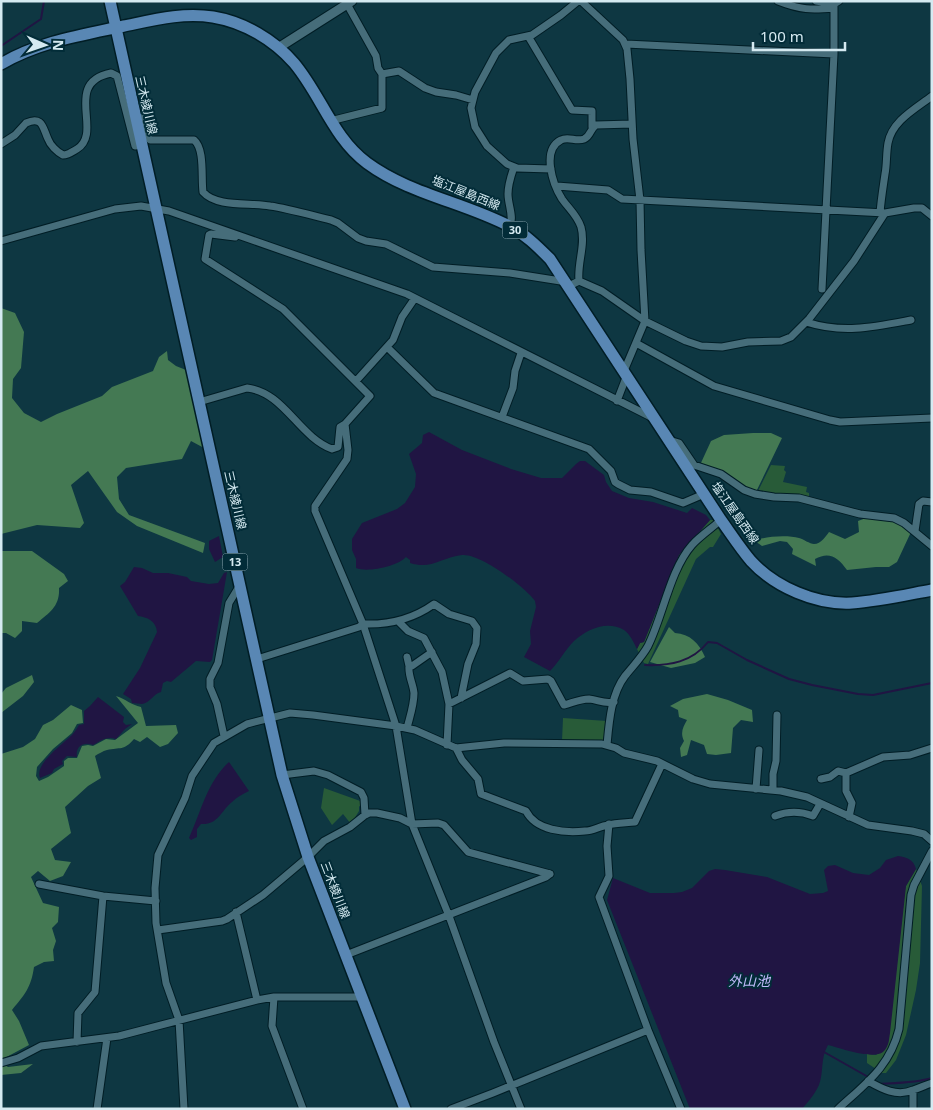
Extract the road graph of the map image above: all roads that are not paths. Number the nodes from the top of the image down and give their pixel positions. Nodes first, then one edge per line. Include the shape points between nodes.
1 (110, 1) edge
2 (579, 1) edge
3 (778, 1) edge
4 (816, 1) edge
5 (350, 3) edge
6 (836, 4) edge
7 (115, 28) junction
8 (528, 36) junction
9 (626, 44) junction
10 (278, 48) junction
11 (834, 54) junction
12 (1, 64) edge
13 (382, 74) junction
14 (932, 96) edge
15 (473, 100) junction
16 (134, 113) junction
17 (330, 121) junction
18 (632, 124) junction
19 (592, 127) junction
20 (1, 144) edge
21 (141, 145) junction
22 (514, 167) junction
23 (551, 169) junction
24 (557, 186) junction
25 (640, 200) junction
26 (155, 208) junction
27 (826, 209) junction
28 (882, 213) junction
29 (932, 215) edge
30 (510, 226) junction
31 (238, 235) junction
32 (1, 242) edge
33 (572, 283) junction
34 (822, 289) dead end
35 (415, 298) junction
36 (911, 320) dead end
37 (645, 321) junction
38 (806, 322) junction
39 (636, 343) junction
40 (387, 347) junction
41 (520, 353) junction
42 (625, 373) junction
43 (356, 381) junction
44 (617, 401) junction
45 (199, 402) junction
46 (502, 417) junction
47 (932, 418) edge
48 (655, 419) junction
49 (345, 424) junction
50 (669, 440) junction
51 (704, 494) junction
52 (932, 502) edge
53 (721, 520) junction
54 (914, 531) junction
55 (932, 546) edge
56 (240, 584) junction
57 (932, 590) edge
58 (398, 621) junction
59 (363, 624) junction
60 (432, 652) junction
61 (407, 657) dead end
62 (257, 659) junction
63 (409, 666) junction
64 (462, 698) junction
65 (614, 702) junction
66 (449, 704) junction
67 (777, 715) dead end
68 (269, 718) junction
69 (396, 726) junction
70 (407, 728) junction
71 (224, 736) junction
72 (447, 745) junction
73 (606, 745) junction
74 (456, 748) junction
75 (932, 748) edge
76 (759, 750) dead end
77 (662, 764) junction
78 (846, 773) junction
79 (282, 775) junction
80 (821, 779) dead end
81 (756, 789) junction
82 (773, 790) junction
83 (820, 804) junction
84 (365, 815) junction
85 (775, 816) dead end
86 (849, 817) junction
87 (412, 824) junction
88 (609, 824) junction
89 (932, 841) edge
90 (932, 851) edge
91 (308, 857) junction
92 (39, 884) dead end
93 (103, 896) junction
94 (156, 901) junction
95 (236, 912) junction
96 (449, 916) junction
97 (158, 930) junction
98 (346, 955) junction
99 (361, 995) junction
100 (274, 997) junction
101 (257, 1000) junction
102 (179, 1020) junction
103 (648, 1030) junction
104 (107, 1038) junction
105 (78, 1042) junction
106 (1, 1063) edge
107 (868, 1081) junction
108 (932, 1082) edge
109 (512, 1086) junction
110 (913, 1091) junction
111 (97, 1109) edge
112 (184, 1109) edge
113 (303, 1109) edge
114 (405, 1109) edge
115 (451, 1109) edge
116 (521, 1109) edge
117 (681, 1109) edge
118 (838, 1109) edge
119 (913, 1109) edge

1 - 7 main road, 三木綾川線 / 13
2 - 8 street
2 - 9 street
3 - 6 street via 810,10
4 - 6 street
5 - 10 street
5 - 13 street
6 - 11 street
7 - 10 main road, 塩江屋島西線 / 30 via 174,16 213,17 239,24
7 - 12 main road, 塩江屋島西線 / 30 via 71,37
7 - 16 main road, 三木綾川線 / 13
8 - 15 street via 509,40 496,53
8 - 19 street via 572,110 592,111
9 - 11 street
9 - 18 street
10 - 17 main road, 塩江屋島西線 / 30 via 302,73
11 - 27 street
13 - 15 street via 399,72 425,88
13 - 17 street via 382,108
14 - 28 street via 903,117 890,136 881,195
15 - 22 street via 471,108 476,127 487,146
16 - 21 main road, 三木綾川線 / 13
16 - 33 street via 140,113 150,140 197,142 203,192 218,201 268,205 330,220 358,238 386,244 434,267 510,273
17 - 30 main road, 塩江屋島西線 / 30 via 348,145 389,177
18 - 19 street
18 - 25 street
19 - 23 street via 585,139 567,138 556,144 550,156
20 - 21 street via 26,123 36,121 41,123 48,140 63,155 79,148 87,134 84,110 87,91 97,78 111,73 117,76 135,146
21 - 26 main road, 三木綾川線 / 13
22 - 23 street
22 - 30 street via 508,196 512,218
23 - 24 street
24 - 25 street via 608,190 622,199
24 - 33 street via 561,197 577,216 582,230 579,266
25 - 27 street
25 - 37 street
26 - 31 street
26 - 32 street via 115,209
26 - 45 main road, 三木綾川線 / 13
27 - 28 street
27 - 34 street
28 - 29 street via 922,208
28 - 38 street via 854,261
30 - 33 main road, 塩江屋島西線 / 30 via 532,241
31 - 35 street
31 - 43 street via 238,238 211,234 205,259 283,309
33 - 37 street via 602,291
33 - 42 main road, 塩江屋島西線 / 30
35 - 40 street via 402,317 394,340
35 - 41 street
36 - 38 street via 857,330
37 - 38 street via 686,341 711,348 781,341 791,337
37 - 39 street
39 - 42 street
39 - 47 street via 714,386 830,420
40 - 43 street
40 - 46 street via 434,393
41 - 44 street
41 - 46 street via 513,388
42 - 44 street
42 - 48 main road, 塩江屋島西線 / 30
43 - 49 street via 370,396
44 - 48 street
45 - 49 street via 247,388 254,389 284,408 310,436 332,449 338,447 340,427
45 - 56 main road, 三木綾川線 / 13
46 - 51 street via 589,450 611,471 614,482 630,490 651,492 684,503
48 - 50 main road, 塩江屋島西線 / 30
49 - 59 street via 347,459 315,506 315,511
50 - 51 main road, 塩江屋島西線 / 30
50 - 54 street via 679,443 694,465 721,474 744,490 894,518
51 - 53 main road, 塩江屋島西線 / 30
52 - 54 street via 919,504
53 - 57 main road, 塩江屋島西線 / 30 via 752,562 796,592 822,600 849,603
53 - 65 street via 687,552 648,646 624,676
54 - 55 street
56 - 62 main road, 三木綾川線 / 13
56 - 71 street via 229,603 218,663 210,679
58 - 59 street
58 - 60 street via 408,631 424,638
58 - 64 street via 420,615 434,604 475,625 476,644 468,664
59 - 62 street via 359,628
59 - 69 street
60 - 63 street
60 - 66 street via 442,672
61 - 63 street
62 - 68 main road, 三木綾川線 / 13
63 - 70 street via 414,691
64 - 65 street via 510,673 523,680 548,678 564,705 591,699
64 - 66 street
65 - 73 street
66 - 72 street
67 - 82 street
68 - 69 street via 290,713
68 - 71 street via 247,724
68 - 79 main road, 三木綾川線 / 13
69 - 70 street
69 - 87 street
70 - 72 street
71 - 94 street via 214,743 192,776 158,856
72 - 74 street
73 - 74 street via 504,743
73 - 77 street
74 - 88 street via 478,780 481,794 526,812 541,826 587,831
75 - 78 street via 910,755 883,757
76 - 81 street
77 - 81 street via 710,784
77 - 88 street via 635,822
78 - 80 street via 838,771
78 - 86 street via 846,791 852,803
79 - 84 street via 314,772 335,778 361,792
79 - 91 main road, 三木綾川線 / 13
81 - 82 street
82 - 83 street via 807,797
83 - 85 street via 813,816 800,812
83 - 86 street
84 - 87 street via 377,813
84 - 91 street via 324,841
86 - 89 street via 868,825 924,834
87 - 96 street
87 - 96 street via 444,825 468,852 550,874
88 - 103 street via 609,876 599,897
90 - 107 street via 911,896 895,1044 889,1057
91 - 95 street via 263,895
91 - 98 main road, 三木綾川線 / 13
92 - 93 street
93 - 94 street
93 - 105 street via 95,992 78,1013
94 - 97 street
95 - 97 street via 222,921
95 - 101 street
96 - 98 street
96 - 109 street
97 - 102 street via 166,983
98 - 99 main road, 三木綾川線 / 13
99 - 100 street
99 - 114 main road, 三木綾川線 / 13
100 - 101 street
100 - 113 street via 272,1026
101 - 102 street
102 - 104 street
102 - 112 street
103 - 109 street
103 - 117 street
104 - 105 street
104 - 111 street
105 - 106 street via 41,1046
107 - 110 street via 887,1091
107 - 118 street
108 - 110 street
109 - 115 street
109 - 116 street
110 - 119 street

